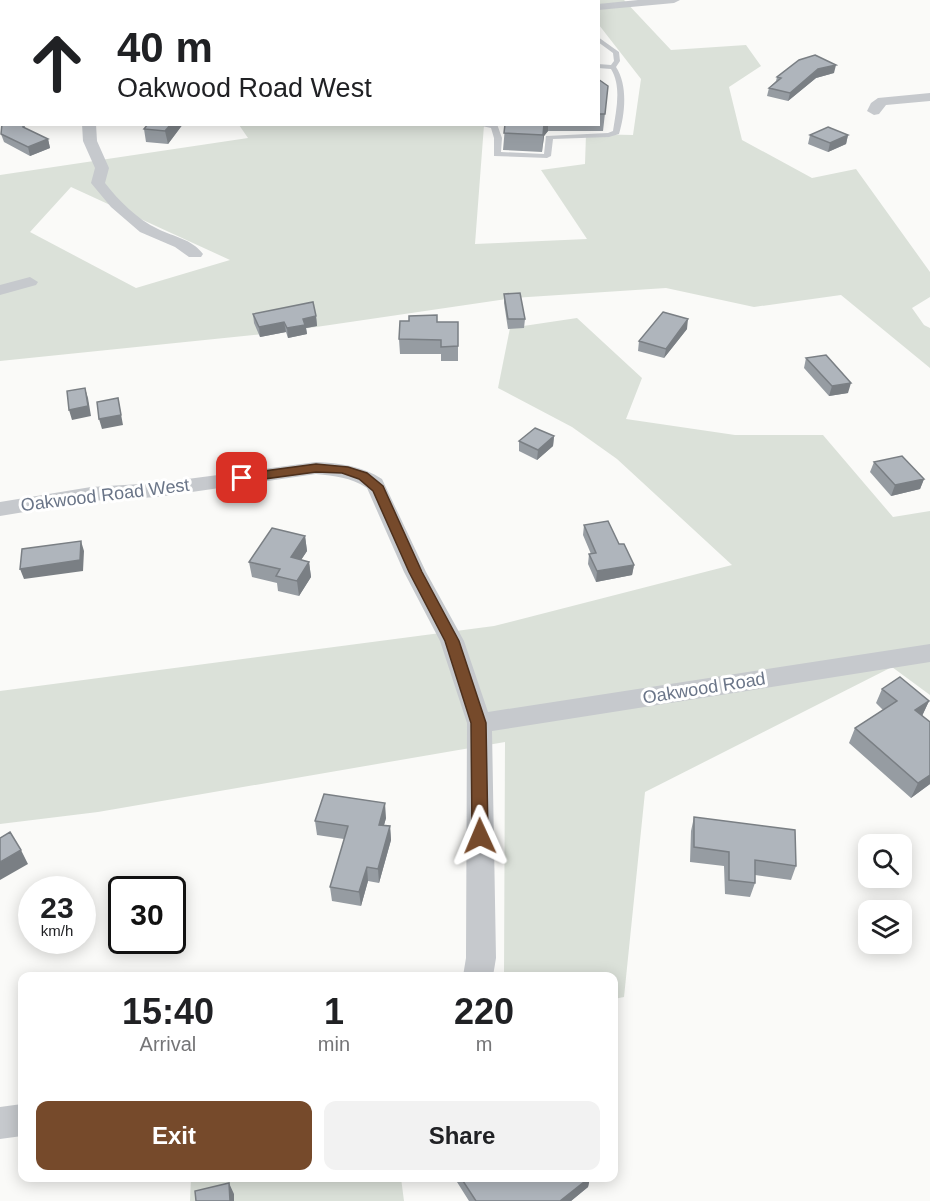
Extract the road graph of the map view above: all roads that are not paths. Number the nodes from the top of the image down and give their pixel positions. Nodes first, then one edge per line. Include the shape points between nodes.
1 (674, 0) edge
2 (600, 7) edge
3 (600, 40) edge
4 (600, 66) edge
5 (613, 67) junction
6 (930, 97) edge
7 (874, 111) dead end
8 (88, 126) edge
9 (494, 126) edge
10 (195, 254) dead end
11 (30, 282) dead end
12 (0, 290) edge
13 (0, 509) edge
14 (930, 653) edge
15 (479, 723) junction
16 (479, 972) edge
17 (18, 1121) edge
18 (0, 1123) edge

1 - 2 street
3 - 5 lane via 616,52
4 - 5 lane
5 - 9 lane via 619,73 616,132 549,138 547,156 522,157 497,154
6 - 7 street via 883,101
8 - 10 street via 90,141 101,163 98,183 103,190 152,232 180,242
11 - 12 street
13 - 15 street, Oakwood Road West via 91,494 157,490 316,468 363,476 381,492 415,572 452,641
14 - 15 street, Oakwood Road
15 - 16 street, Oakwood Road West
17 - 18 street

